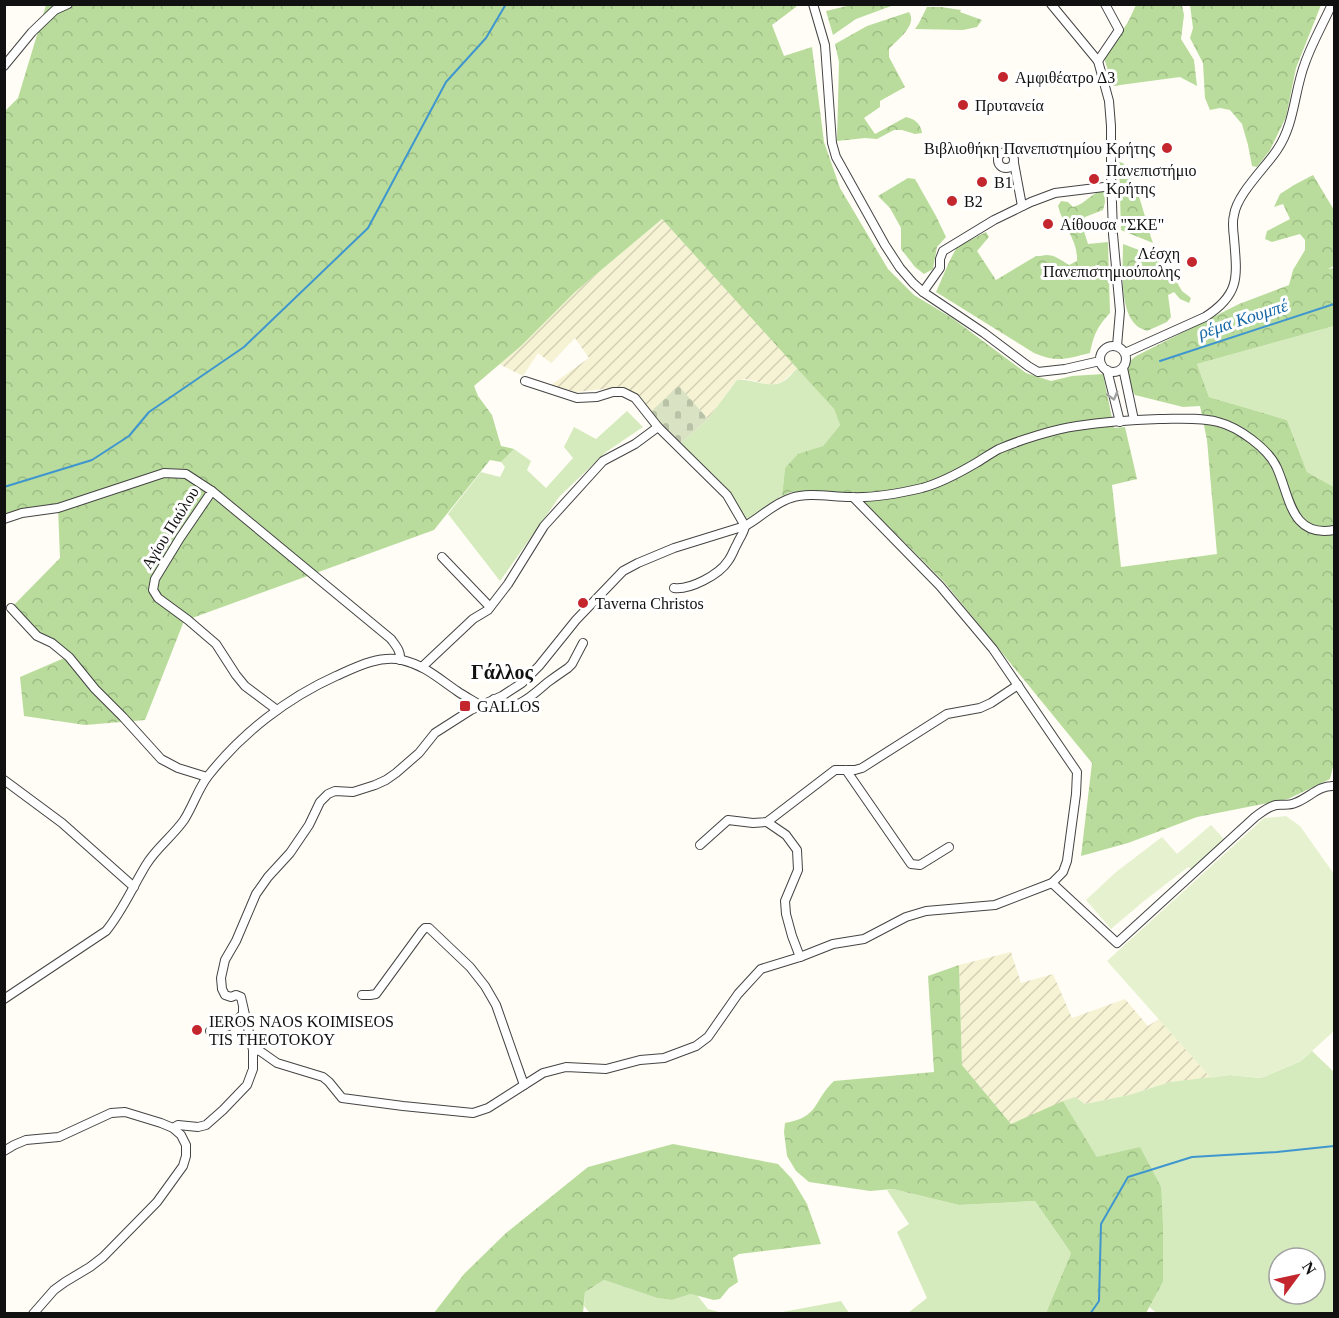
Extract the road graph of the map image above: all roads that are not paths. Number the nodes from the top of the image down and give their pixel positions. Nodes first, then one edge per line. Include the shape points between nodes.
1 (68, 4) edge
2 (813, 4) edge
3 (1051, 4) edge
4 (1105, 4) edge
5 (1332, 4) edge
6 (1098, 62) junction
7 (4, 66) edge
8 (1014, 163) dead end
9 (1112, 186) junction
10 (1022, 206) junction
11 (923, 291) junction
12 (1117, 346) junction
13 (1125, 352) junction
14 (1100, 361) junction
15 (1124, 368) junction
16 (1107, 370) junction
17 (525, 381) dead end
18 (1134, 420) junction
19 (1120, 422) junction
20 (658, 427) junction
21 (212, 491) junction
22 (853, 497) junction
23 (4, 519) edge
24 (745, 526) junction
25 (1335, 530) edge
26 (442, 557) dead end
27 (674, 588) dead end
28 (490, 607) junction
29 (11, 608) dead end
30 (583, 643) dead end
31 (400, 660) junction
32 (422, 667) junction
33 (1018, 685) junction
34 (494, 699) junction
35 (480, 705) junction
36 (277, 711) junction
37 (846, 770) junction
38 (207, 777) junction
39 (4, 780) edge
40 (1335, 786) edge
41 (767, 822) junction
42 (700, 845) dead end
43 (949, 847) dead end
44 (1052, 883) junction
45 (134, 887) junction
46 (800, 957) junction
47 (362, 995) dead end
48 (4, 999) edge
49 (243, 1002) junction
50 (210, 1031) dead end
51 (253, 1050) junction
52 (524, 1085) junction
53 (173, 1128) junction
54 (4, 1151) edge
55 (33, 1314) edge

1 - 7 street via 55,10 32,32
2 - 11 street via 825,45 836,157 885,245
3 - 6 street
4 - 6 street via 1119,30
5 - 13 street via 1304,64 1284,137 1234,213 1236,269 1229,296 1205,317
6 - 9 street via 1110,103
8 - 10 street
9 - 10 street via 1055,193
9 - 12 street via 1120,311
10 - 11 street via 943,251 940,268
11 - 14 street via 1038,372
12 - 13 street
12 - 14 street via 1108,346
13 - 15 street
14 - 16 street
15 - 16 street via 1117,372
15 - 18 street
16 -> 19 street
17 - 20 street via 577,398 613,392 631,395
18 - 19 street
18 - 25 street via 1200,419 1238,429 1266,452 1276,466 1299,520 1316,530
19 - 22 street via 1076,426 1036,436 998,450 922,488
20 - 24 street via 727,495
20 - 28 street via 603,461 579,486 544,526
21 - 23 street, Αγίου Παύλου via 186,474 164,472 58,508
21 - 31 street via 391,639 398,647
21 - 36 street, Αγίου Παύλου via 154,579 153,590 216,644 245,686
22 - 24 street via 792,497
22 - 33 street via 940,586
24 - 27 street via 728,563 691,587
24 - 34 street via 674,548 623,571 522,683
26 - 28 street
28 - 32 street
29 - 38 street via 37,636 69,657 94,690 161,759
30 - 34 street via 568,668 524,702 504,706
31 - 32 street
31 - 36 street via 388,658 360,665 321,682
32 - 35 street
33 - 37 street via 980,708 947,714 862,768
33 - 44 street via 1077,772 1067,861
34 - 35 street
35 - 49 street via 435,733 419,753 386,780 353,792 335,791 320,801 295,847 256,894 225,960 222,989 225,995 236,995
36 - 38 street via 248,733
37 - 41 street via 835,770
37 - 43 street via 911,864 920,865
38 - 45 street via 184,819 154,852
39 - 45 street via 62,823
40 - 44 street via 1329,785 1293,804 1276,805 1261,812 1117,943
41 - 42 street via 728,820
41 - 46 street via 786,835 796,850 798,870 785,901
44 - 46 street via 995,905 926,911 864,939 833,944
45 - 48 street via 106,931
46 - 52 street via 761,969 708,1037 696,1046 663,1058 606,1069 566,1067 543,1073
47 - 52 street via 376,994 422,931 429,928 486,986
49 - 50 street via 243,1014 230,1026
49 - 51 street
51 - 52 street via 278,1063 323,1077 342,1098 349,1100 473,1113
51 - 53 street via 253,1070 247,1085 223,1110 207,1125
53 - 54 street via 126,1112 111,1113 58,1137 26,1140
53 - 55 street via 186,1145 186,1156 157,1202 103,1257 54,1290

